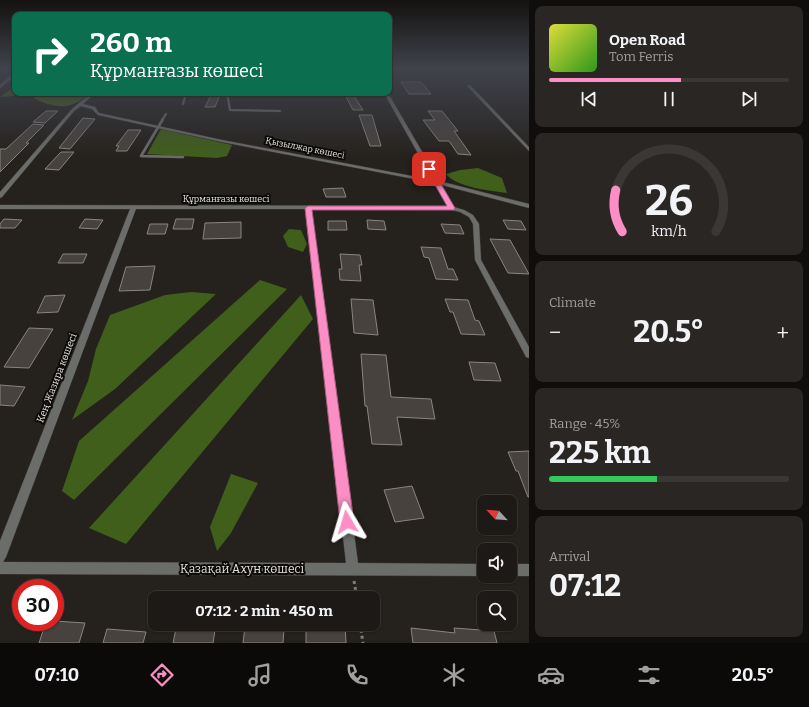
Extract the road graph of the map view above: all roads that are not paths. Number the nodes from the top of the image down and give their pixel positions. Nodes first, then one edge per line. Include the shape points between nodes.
1 (86, 99) edge
2 (184, 99) edge
3 (228, 99) edge
4 (389, 99) edge
5 (481, 99) edge
6 (80, 104) junction
7 (183, 104) dead end
8 (280, 111) dead end
9 (166, 114) dead end
10 (158, 126) junction
11 (529, 150) edge
12 (183, 157) dead end
13 (436, 182) junction
14 (0, 196) edge
15 (529, 206) edge
16 (0, 207) edge
17 (134, 207) junction
18 (308, 208) junction
19 (452, 208) junction
20 (529, 355) edge
21 (0, 557) edge
22 (0, 568) edge
23 (353, 570) junction
24 (477, 570) edge
25 (517, 570) edge
26 (529, 570) edge

1 - 6 street
2 - 7 lane
3 - 8 lane via 230,110
4 - 13 street
5 - 11 street
6 - 10 street, Қызылжар көшесі via 94,108 98,114
6 - 14 street via 72,110
9 - 10 lane
10 - 12 lane via 141,156
10 - 13 street, Қызылжар көшесі via 222,141
13 - 15 street, Қызылжар көшесі
13 - 19 street
16 - 17 street, Құрманғазы көшесі
17 - 18 street, Құрманғазы көшесі
17 - 21 street, Кең Жазира көшесі
18 - 19 street, Құрманғазы көшесі
18 - 23 street
19 - 20 street via 471,216 476,224 478,260
22 - 23 street, Қазақай Ахун көшесі
23 - 24 street, Қазақай Ахун көшесі
25 - 26 street

